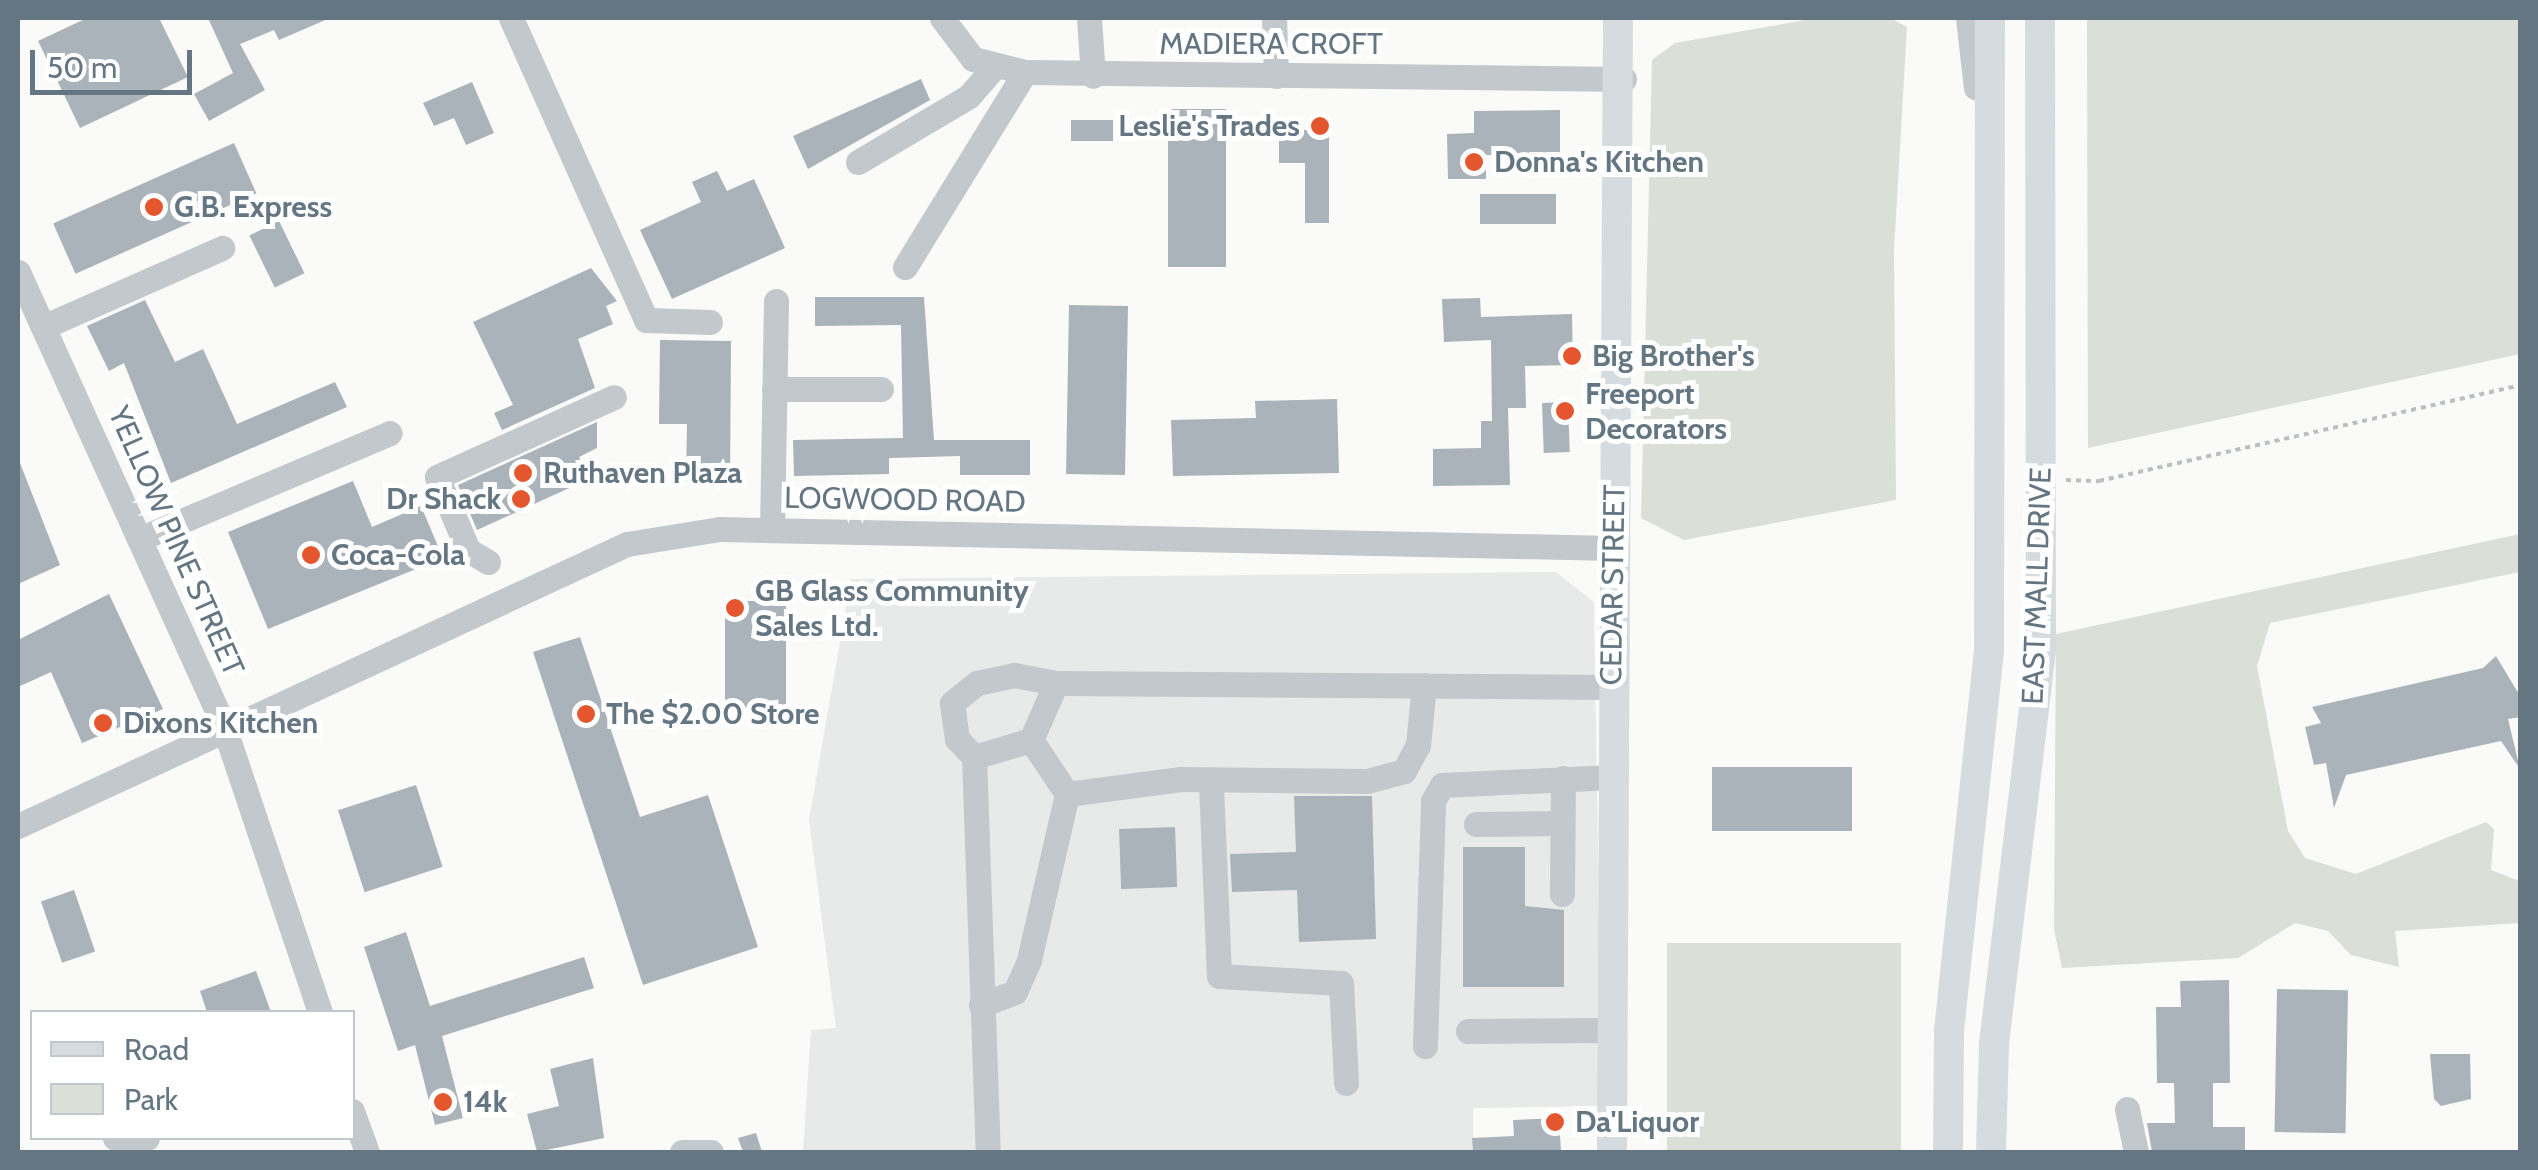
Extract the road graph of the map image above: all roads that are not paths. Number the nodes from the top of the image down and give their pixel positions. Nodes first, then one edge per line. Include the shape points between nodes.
1 (511, 18) edge
2 (942, 18) edge
3 (1089, 18) edge
4 (1274, 18) edge
5 (1618, 18) edge
6 (1968, 18) edge
7 (1990, 18) edge
8 (2040, 18) edge
9 (996, 65) junction
10 (1025, 72) junction
11 (1093, 76) junction
12 (1276, 76) junction
13 (1624, 79) junction
14 (1990, 161) junction
15 (858, 162) dead end
16 (222, 248) dead end
17 (905, 267) dead end
18 (18, 272) edge
19 (776, 301) dead end
20 (710, 322) dead end
21 (44, 328) junction
22 (774, 388) junction
23 (881, 388) dead end
24 (614, 397) dead end
25 (390, 433) dead end
26 (772, 530) junction
27 (140, 539) junction
28 (1614, 548) junction
29 (488, 562) dead end
30 (1056, 683) junction
31 (1424, 686) junction
32 (1612, 687) junction
33 (224, 727) junction
34 (1032, 740) junction
35 (974, 757) junction
36 (1612, 777) junction
37 (1563, 778) junction
38 (1211, 785) junction
39 (1067, 794) junction
40 (1562, 823) junction
41 (1476, 824) dead end
42 (18, 826) edge
43 (1562, 894) dead end
44 (981, 1005) junction
45 (319, 1010) edge
46 (1612, 1030) junction
47 (1468, 1031) dead end
48 (1425, 1046) dead end
49 (1346, 1083) dead end
50 (2126, 1109) dead end
51 (355, 1119) edge
52 (366, 1152) edge
53 (682, 1152) edge
54 (711, 1152) edge
55 (988, 1152) edge
56 (1612, 1152) edge
57 (1948, 1152) edge
58 (1991, 1152) edge
59 (2136, 1152) edge

1 - 20 street via 646,320
2 - 9 street, MADIERA CROFT via 973,59
3 - 11 street
4 - 12 street
5 - 13 main road, CEDAR STREET
6 - 14 street
7 - 14 main road, EAST MALL DRIVE
8 - 58 main road, EAST MALL DRIVE via 2041,652 1994,1044
9 - 10 street, MADIERA CROFT
9 - 15 street via 969,96
10 - 11 street, MADIERA CROFT
10 - 17 street
11 - 12 street, MADIERA CROFT
12 - 13 street, MADIERA CROFT
13 - 28 main road, CEDAR STREET
14 - 57 main road, EAST MALL DRIVE via 1988,650 1949,1031
16 - 21 street
18 - 21 street, YELLOW PINE STREET
19 - 22 street
21 - 27 street, YELLOW PINE STREET
22 - 23 street
22 - 26 street
24 - 29 street via 437,477 468,550
25 - 27 street
26 - 28 street, LOGWOOD ROAD
26 - 33 street, LOGWOOD ROAD via 627,544
27 - 33 street, YELLOW PINE STREET
28 - 32 main road, CEDAR STREET
30 - 31 street
30 - 34 street
30 - 35 street via 1014,674 977,683 952,703 957,739
31 - 32 street
31 - 38 street via 1418,745 1404,771 1367,781
32 - 36 main road, CEDAR STREET
33 - 42 street, LOGWOOD ROAD
33 - 45 street, YELLOW PINE STREET
34 - 35 street
34 - 39 street
35 - 44 street
36 - 37 street
36 - 46 main road, CEDAR STREET
37 - 40 street
37 - 48 street via 1459,778 1432,801
38 - 39 street via 1182,779
38 - 49 street via 1218,976 1341,983
39 - 44 street via 1015,992
40 - 41 street
40 - 43 street
44 - 55 street
46 - 47 street
46 - 56 main road, CEDAR STREET
50 - 59 street
51 - 52 street
53 - 54 street

